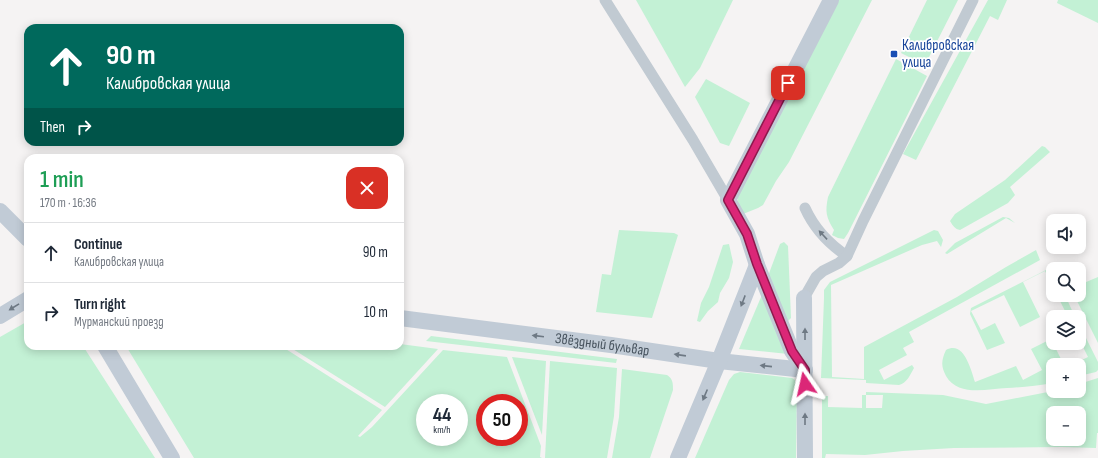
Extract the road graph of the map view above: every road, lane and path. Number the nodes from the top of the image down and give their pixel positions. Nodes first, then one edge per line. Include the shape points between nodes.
1 (605, 0) edge
2 (831, 0) edge
3 (973, 0) edge
4 (728, 200) junction
5 (805, 208) dead end
6 (0, 211) edge
7 (24, 235) edge
8 (847, 256) junction
9 (757, 264) junction
10 (804, 298) joint
11 (24, 301) edge
12 (0, 316) edge
13 (404, 319) edge
14 (107, 350) edge
15 (719, 361) junction
16 (805, 370) junction
17 (690, 429) junction
18 (172, 458) edge
19 (678, 458) edge
20 (685, 458) edge
21 (805, 458) edge

1 - 4 street
2 - 4 street
3 - 8 street
4 - 9 street via 747,234
8 -> 5 street via 811,222
6 - 7 street
8 - 10 street via 816,277
9 -> 15 street
9 - 16 street via 792,351
16 -> 10 street
11 -> 12 street
15 -> 13 street, Звёздный бульвар
14 - 18 street
16 -> 15 street, Звёздный бульвар
15 -> 17 street
21 -> 16 street
17 - 19 street
17 - 20 street

